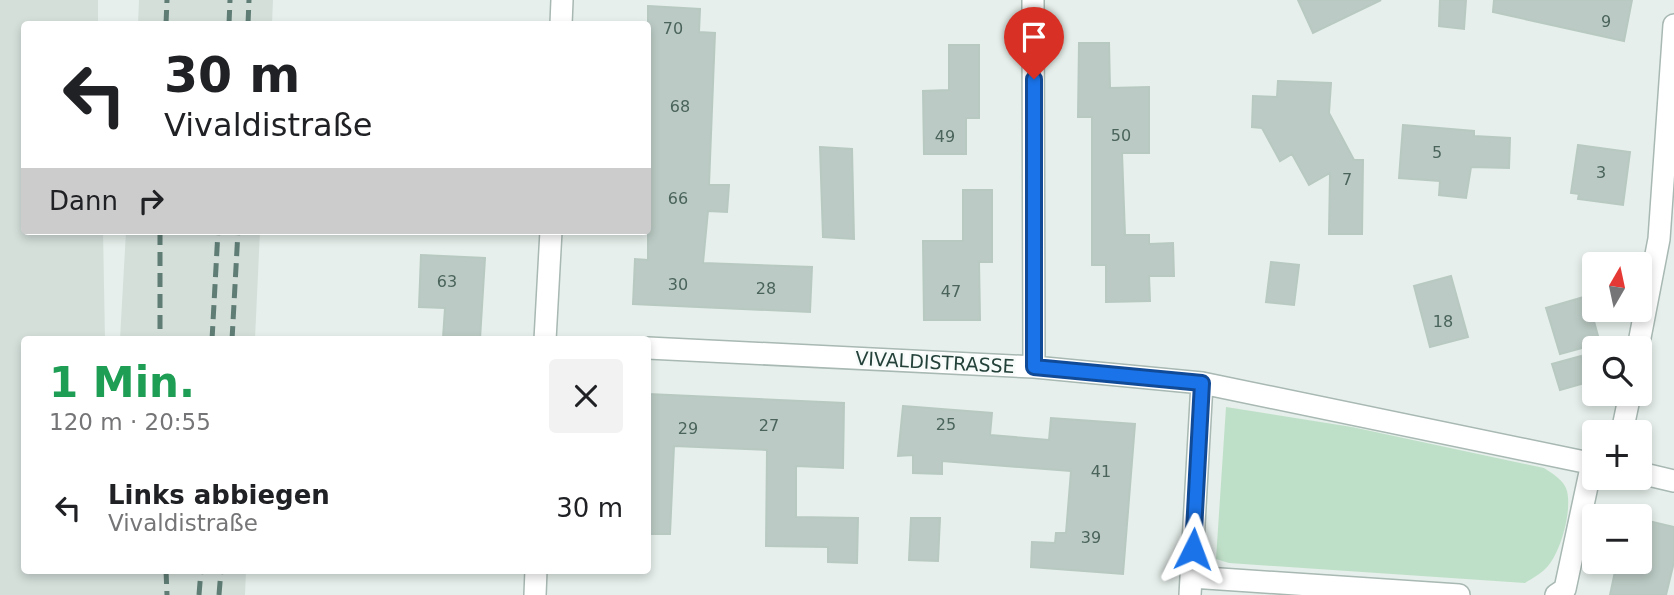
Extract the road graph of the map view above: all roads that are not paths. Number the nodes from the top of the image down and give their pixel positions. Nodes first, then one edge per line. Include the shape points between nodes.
1 (562, 0) edge
2 (1033, 0) edge
3 (561, 21) edge
4 (1674, 25) edge
5 (551, 235) edge
6 (545, 336) edge
7 (1640, 336) edge
8 (651, 348) edge
9 (1034, 367) junction
10 (1202, 383) junction
11 (1582, 461) edge
12 (1652, 476) edge
13 (1674, 481) edge
14 (1587, 490) edge
15 (536, 574) edge
16 (1191, 586) edge
17 (535, 595) edge
18 (1459, 595) edge
19 (1556, 595) edge

1 - 3 street
2 - 9 street
4 - 7 street via 1659,239
5 - 6 street
8 - 9 street, VIVALDISTRASSE
9 - 10 street, VIVALDISTRASSE
10 - 11 street, VIVALDISTRASSE
10 - 16 street
12 - 13 street
14 - 19 street, VIVALDISTRASSE via 1565,589
15 - 17 street
16 - 18 street

